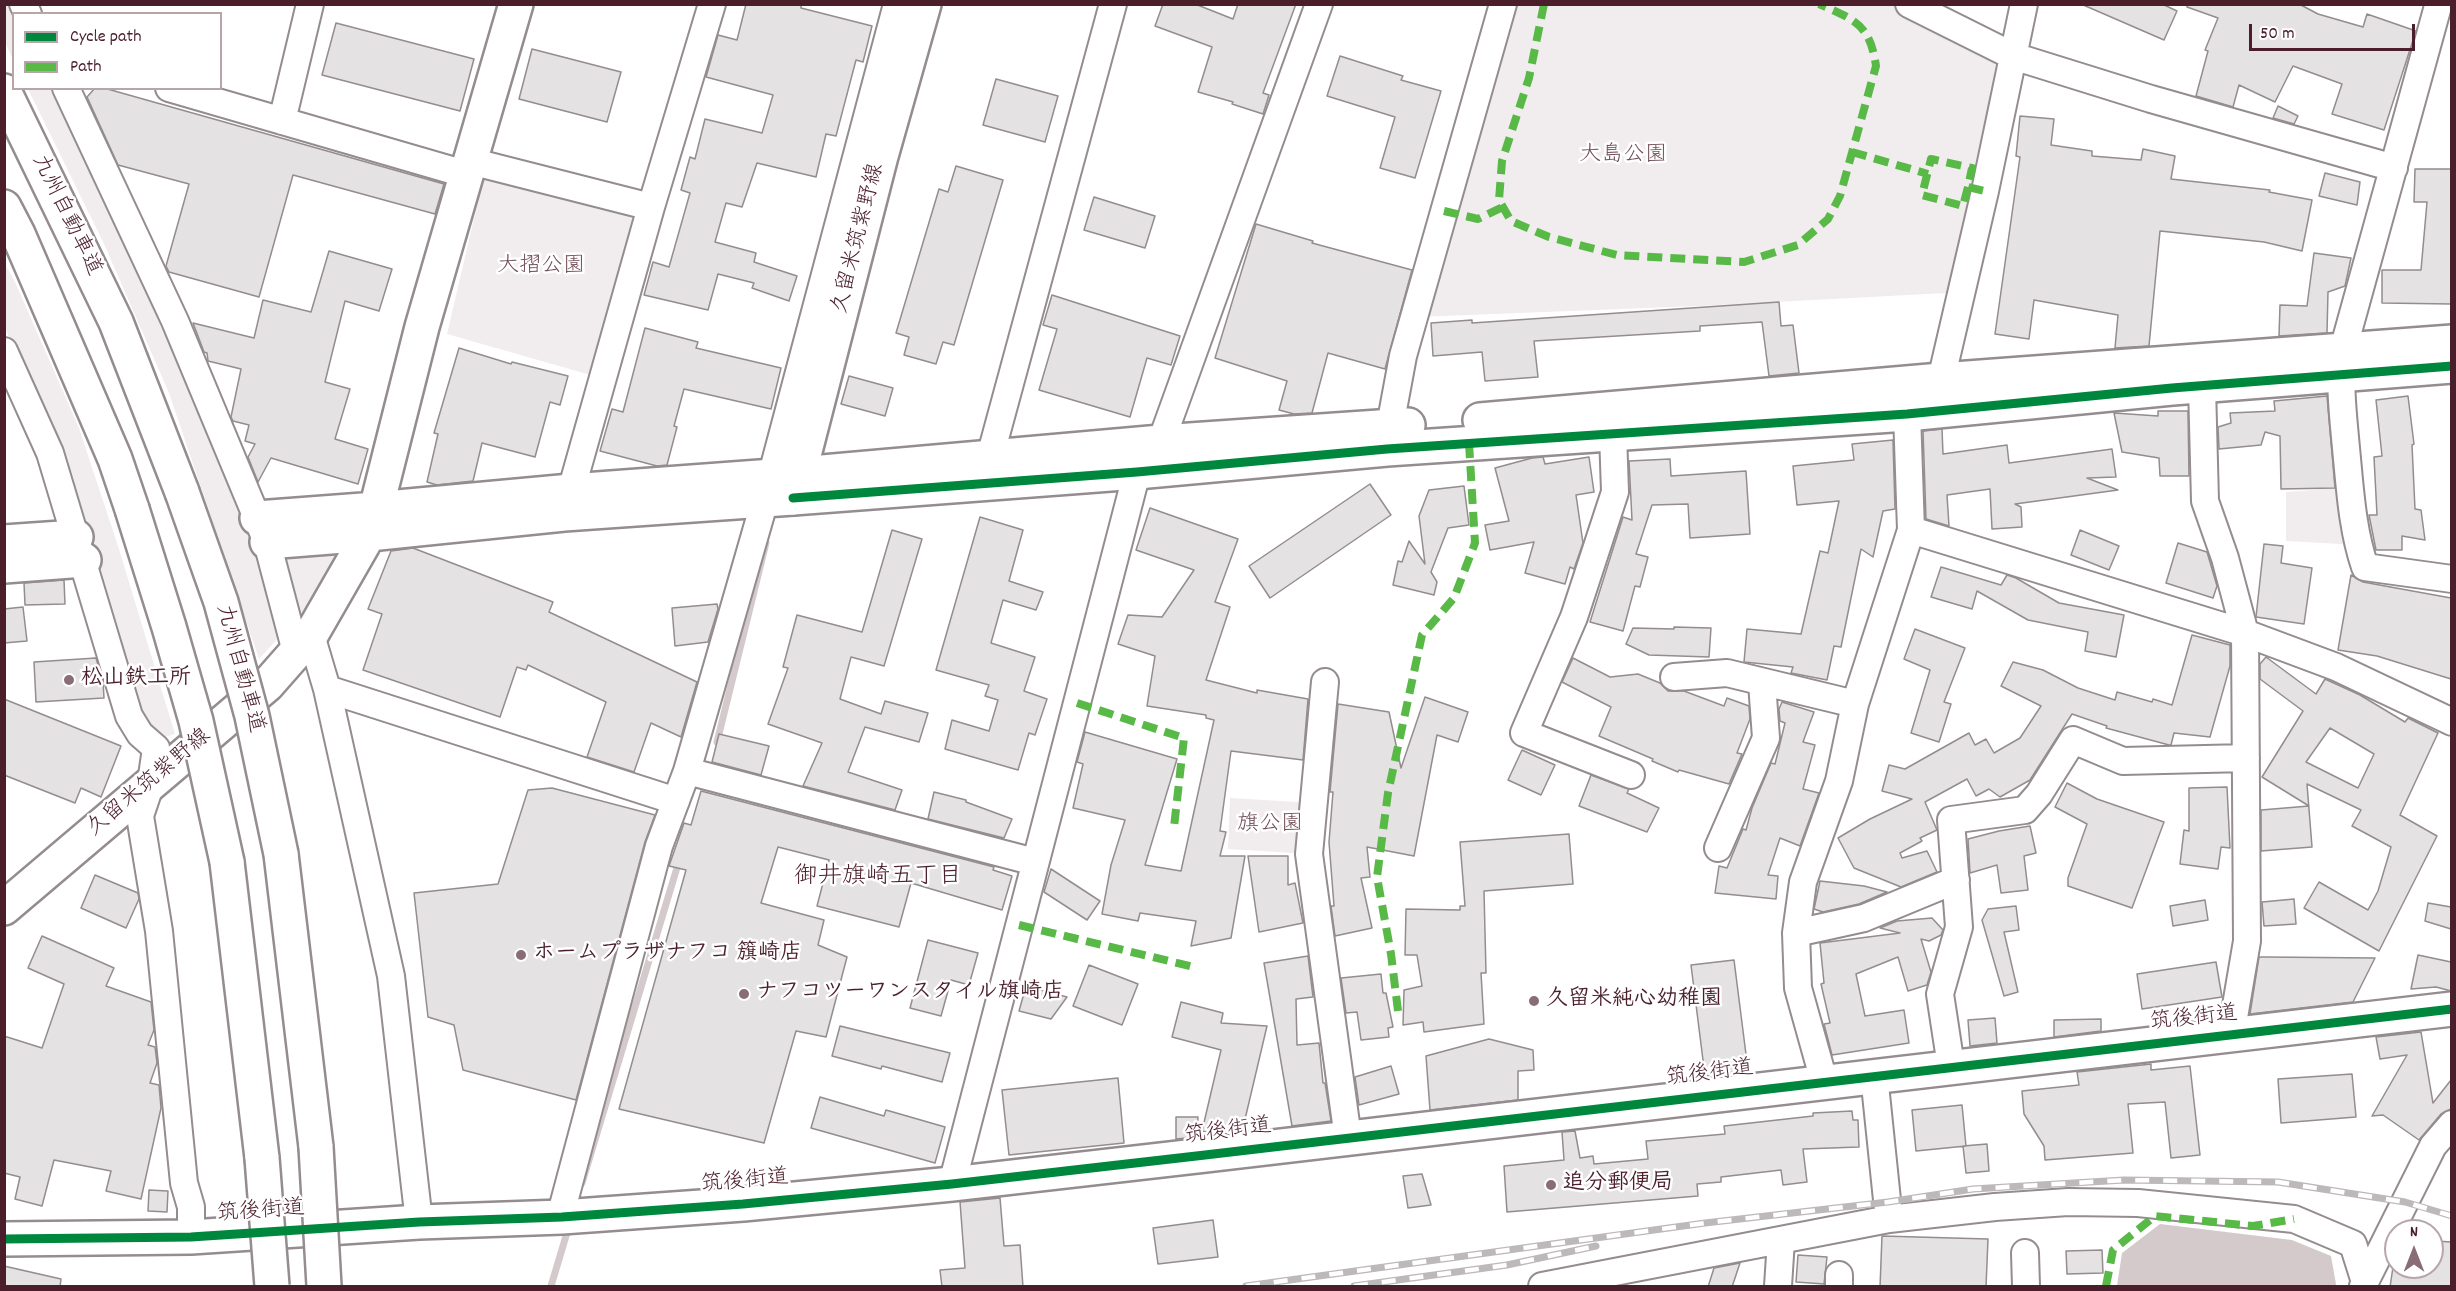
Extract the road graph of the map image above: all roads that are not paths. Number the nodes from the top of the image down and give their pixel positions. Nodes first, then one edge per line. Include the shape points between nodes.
1 (310, 4) edge
2 (516, 4) edge
3 (712, 4) edge
4 (897, 4) edge
5 (924, 4) edge
6 (1113, 4) edge
7 (1319, 4) edge
8 (1503, 4) edge
9 (1909, 4) edge
10 (2024, 4) edge
11 (2441, 7) edge
12 (2013, 56) junction
13 (67, 90) edge
14 (176, 90) edge
15 (4, 91) edge
16 (282, 121) junction
17 (468, 167) junction
18 (2394, 168) junction
19 (4, 207) edge
20 (651, 207) junction
21 (4, 236) edge
22 (2451, 342) edge
23 (4, 351) edge
24 (2341, 363) junction
25 (2451, 366) edge
26 (1941, 380) junction
27 (2202, 386) junction
28 (1907, 414) junction
29 (1390, 426) junction
30 (1613, 433) junction
31 (1161, 442) junction
32 (115, 459) junction
33 (988, 471) junction
34 (1137, 472) junction
35 (782, 487) junction
36 (571, 490) junction
37 (372, 521) junction
38 (262, 530) junction
39 (1911, 530) junction
40 (4, 542) edge
41 (80, 549) junction
42 (4, 566) edge
43 (2451, 579) edge
44 (2245, 633) junction
45 (304, 644) junction
46 (1674, 677) dead end
47 (1325, 682) dead end
48 (1762, 683) junction
49 (327, 689) junction
50 (1855, 704) junction
51 (2451, 722) edge
52 (2246, 758) junction
53 (687, 771) junction
54 (1631, 776) dead end
55 (150, 783) junction
56 (676, 801) junction
57 (1718, 848) dead end
58 (1035, 862) junction
59 (1956, 880) junction
60 (4, 908) edge
61 (1796, 933) junction
62 (2451, 1009) edge
63 (2231, 1035) junction
64 (1951, 1066) junction
65 (1874, 1075) junction
66 (1824, 1081) junction
67 (2451, 1124) edge
68 (1348, 1138) junction
69 (952, 1184) junction
70 (569, 1217) junction
71 (1889, 1219) junction
72 (419, 1222) junction
73 (191, 1237) junction
74 (4, 1239) edge
75 (1780, 1240) junction
76 (2025, 1253) dead end
77 (2364, 1284) edge
78 (1547, 1286) edge
79 (272, 1287) edge
80 (324, 1287) edge
81 (1778, 1287) edge
82 (2026, 1287) edge

1 - 16 street
2 - 17 main road, 久留米筑紫野線
3 - 20 street
4 - 35 street
5 - 35 main road, 久留米筑紫野線
6 - 33 street
7 - 31 street
8 - 29 street via 1403,356
9 - 12 street
10 - 12 street
11 - 18 street
12 - 18 street
12 - 26 street
13 - 38 street via 175,321
14 - 16 street
15 - 80 main road, 九州自動車道, bridge via 116,322 183,492 221,602 252,716 281,854 316,1147
16 - 17 street
17 - 20 street
17 - 37 main road, 久留米筑紫野線
18 - 24 street
19 - 32 main road
20 - 36 street
21 - 32 main road
22 - 24 main road
23 - 41 street via 50,453
24 - 25 main road
24 - 26 main road
24 - 27 main road
24 - 43 street via 2350,490 2365,567
26 - 28 street
26 - 29 main road
27 - 28 main road
27 - 44 street via 2205,501
28 - 30 main road
28 - 39 street
29 - 31 main road
30 - 34 main road
30 - 54 street via 1615,492 1574,617 1524,733
31 - 33 main road
31 - 34 street
32 - 79 main road, bridge via 169,627 227,862 262,1158
33 - 34 main road
33 - 35 main road
34 - 58 street
35 - 36 main road
35 - 37 main road via 564,514
35 - 53 street
36 - 37 main road
37 - 38 main road
37 - 45 main road, 久留米筑紫野線
38 - 45 street
39 - 44 street
39 - 50 street
40 - 41 main road
41 - 42 main road
41 - 55 street via 129,716 140,734 156,748
44 - 51 street via 2336,667
44 - 52 street
45 - 49 street
45 - 55 main road, 久留米筑紫野線 via 267,685
46 - 48 street via 1727,674
47 - 68 street via 1309,854
48 - 50 street
48 - 57 street via 1766,738
49 - 56 street
49 - 72 street via 391,976
50 - 61 street via 1839,781 1803,882
52 - 59 street via 2123,761 2073,740 2025,810 1951,820
52 - 63 street via 2247,941
53 - 56 street
53 - 58 street
55 - 60 main road, 久留米筑紫野線
55 - 73 street via 140,816 160,943 184,1183 191,1208
56 - 70 street via 659,846
58 - 69 street
59 - 61 street via 1864,918
59 - 64 street via 1959,927 1940,994
61 - 66 street via 1798,988
62 - 63 main road, 筑後街道
63 - 64 main road, 筑後街道
64 - 65 main road, 筑後街道
65 - 66 main road, 筑後街道
65 - 71 street
66 - 68 main road, 筑後街道
67 - 77 street via 2433,1146
68 - 69 main road, 筑後街道
69 - 70 main road, 筑後街道
70 - 72 main road, 筑後街道
71 - 75 street
71 - 77 street via 2068,1202 2138,1203 2294,1219 2353,1244
72 - 73 main road, 筑後街道
73 - 74 main road, 筑後街道
75 - 78 street
75 - 81 street
76 - 82 street

